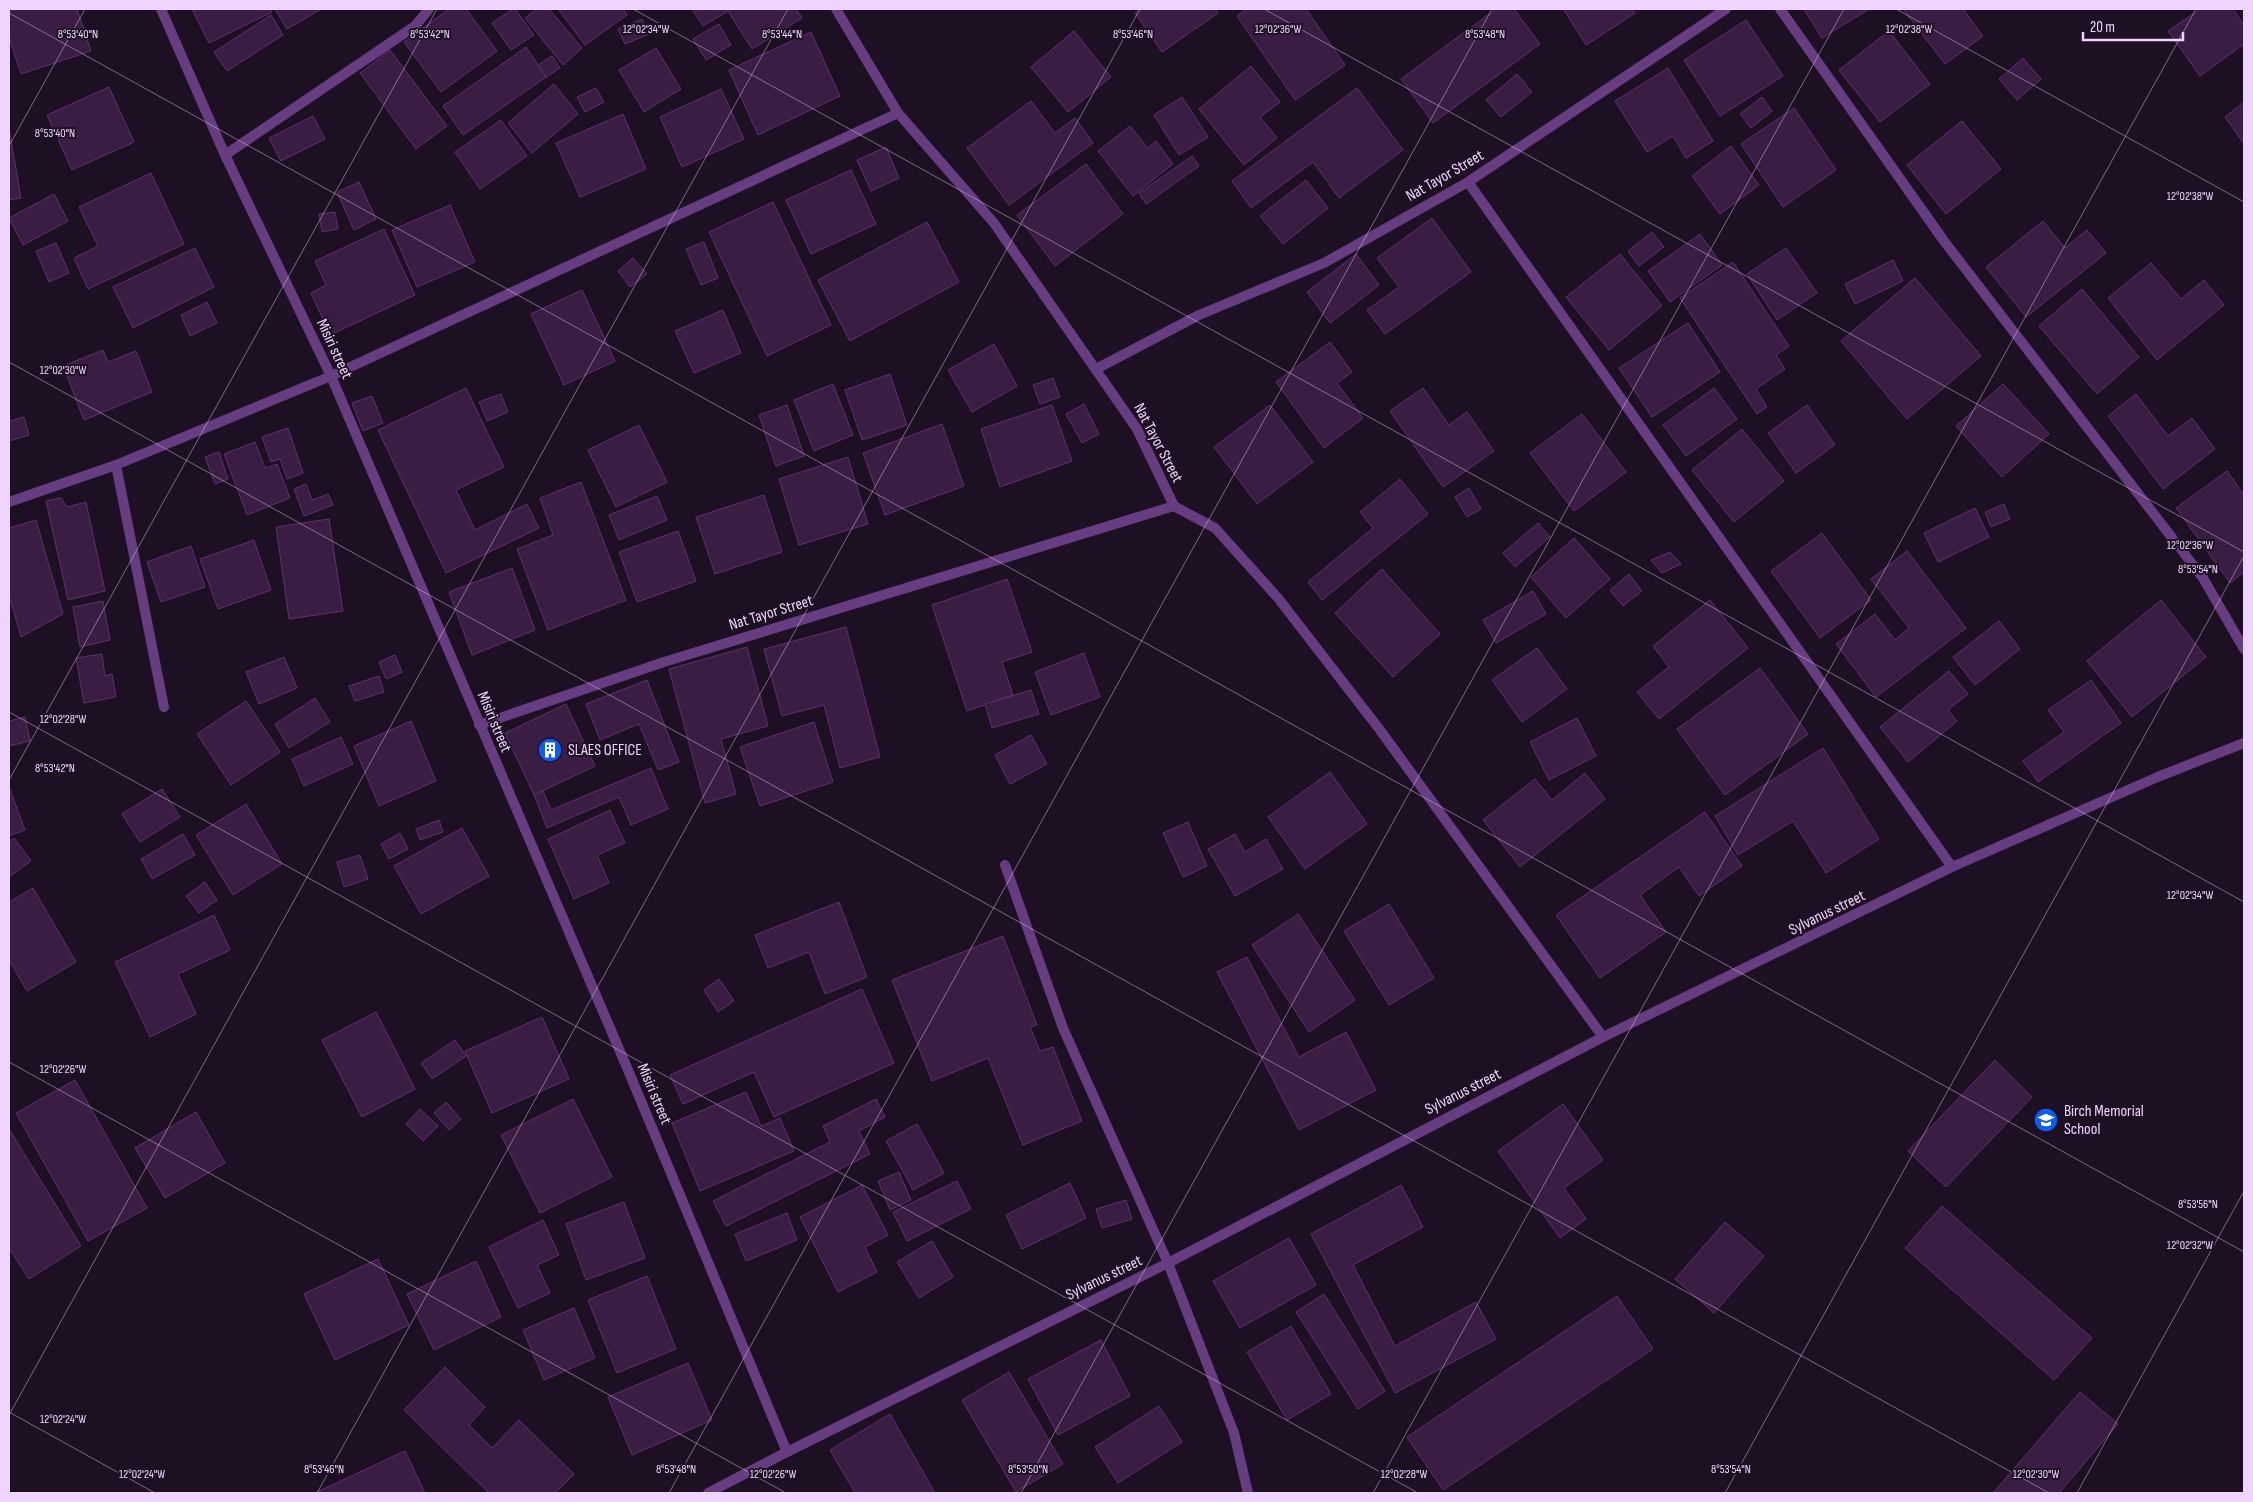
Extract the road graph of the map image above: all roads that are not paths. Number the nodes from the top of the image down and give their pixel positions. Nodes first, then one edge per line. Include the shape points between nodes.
1 (161, 9) edge
2 (429, 9) edge
3 (836, 9) edge
4 (1726, 9) edge
5 (1780, 9) edge
6 (898, 113) junction
7 (225, 155) junction
8 (1468, 182) junction
9 (1096, 369) junction
10 (331, 376) junction
11 (116, 465) junction
12 (9, 502) edge
13 (1174, 506) junction
14 (2244, 649) edge
15 (164, 707) dead end
16 (479, 725) junction
17 (2244, 743) edge
18 (1005, 865) dead end
19 (1952, 867) junction
20 (1603, 1037) junction
21 (1168, 1263) junction
22 (786, 1452) junction
23 (708, 1493) edge
24 (1248, 1493) edge

1 - 7 street, Misiri street
2 - 7 street via 415,26
3 - 6 street
4 - 8 street, Nat Tayor Street
5 - 14 street via 1944,241 2203,578
6 - 9 street via 994,223
6 - 10 street
7 - 10 street, Misiri street
8 - 9 street, Nat Tayor Street via 1324,263 1199,315
8 - 19 street
9 - 13 street, Nat Tayor Street via 1137,429
10 - 11 street
10 - 16 street, Misiri street
11 - 12 street
11 - 15 street
13 - 16 street, Nat Tayor Street via 674,659
13 - 20 street via 1215,528 1278,598 1380,730
16 - 22 street, Misiri street via 628,1070
17 - 19 street, Sylvanus street
18 - 21 street via 1063,1028
19 - 20 street, Sylvanus street
20 - 21 street, Sylvanus street
21 - 22 street, Sylvanus street
21 - 24 street via 1234,1433
22 - 23 street, Sylvanus street

